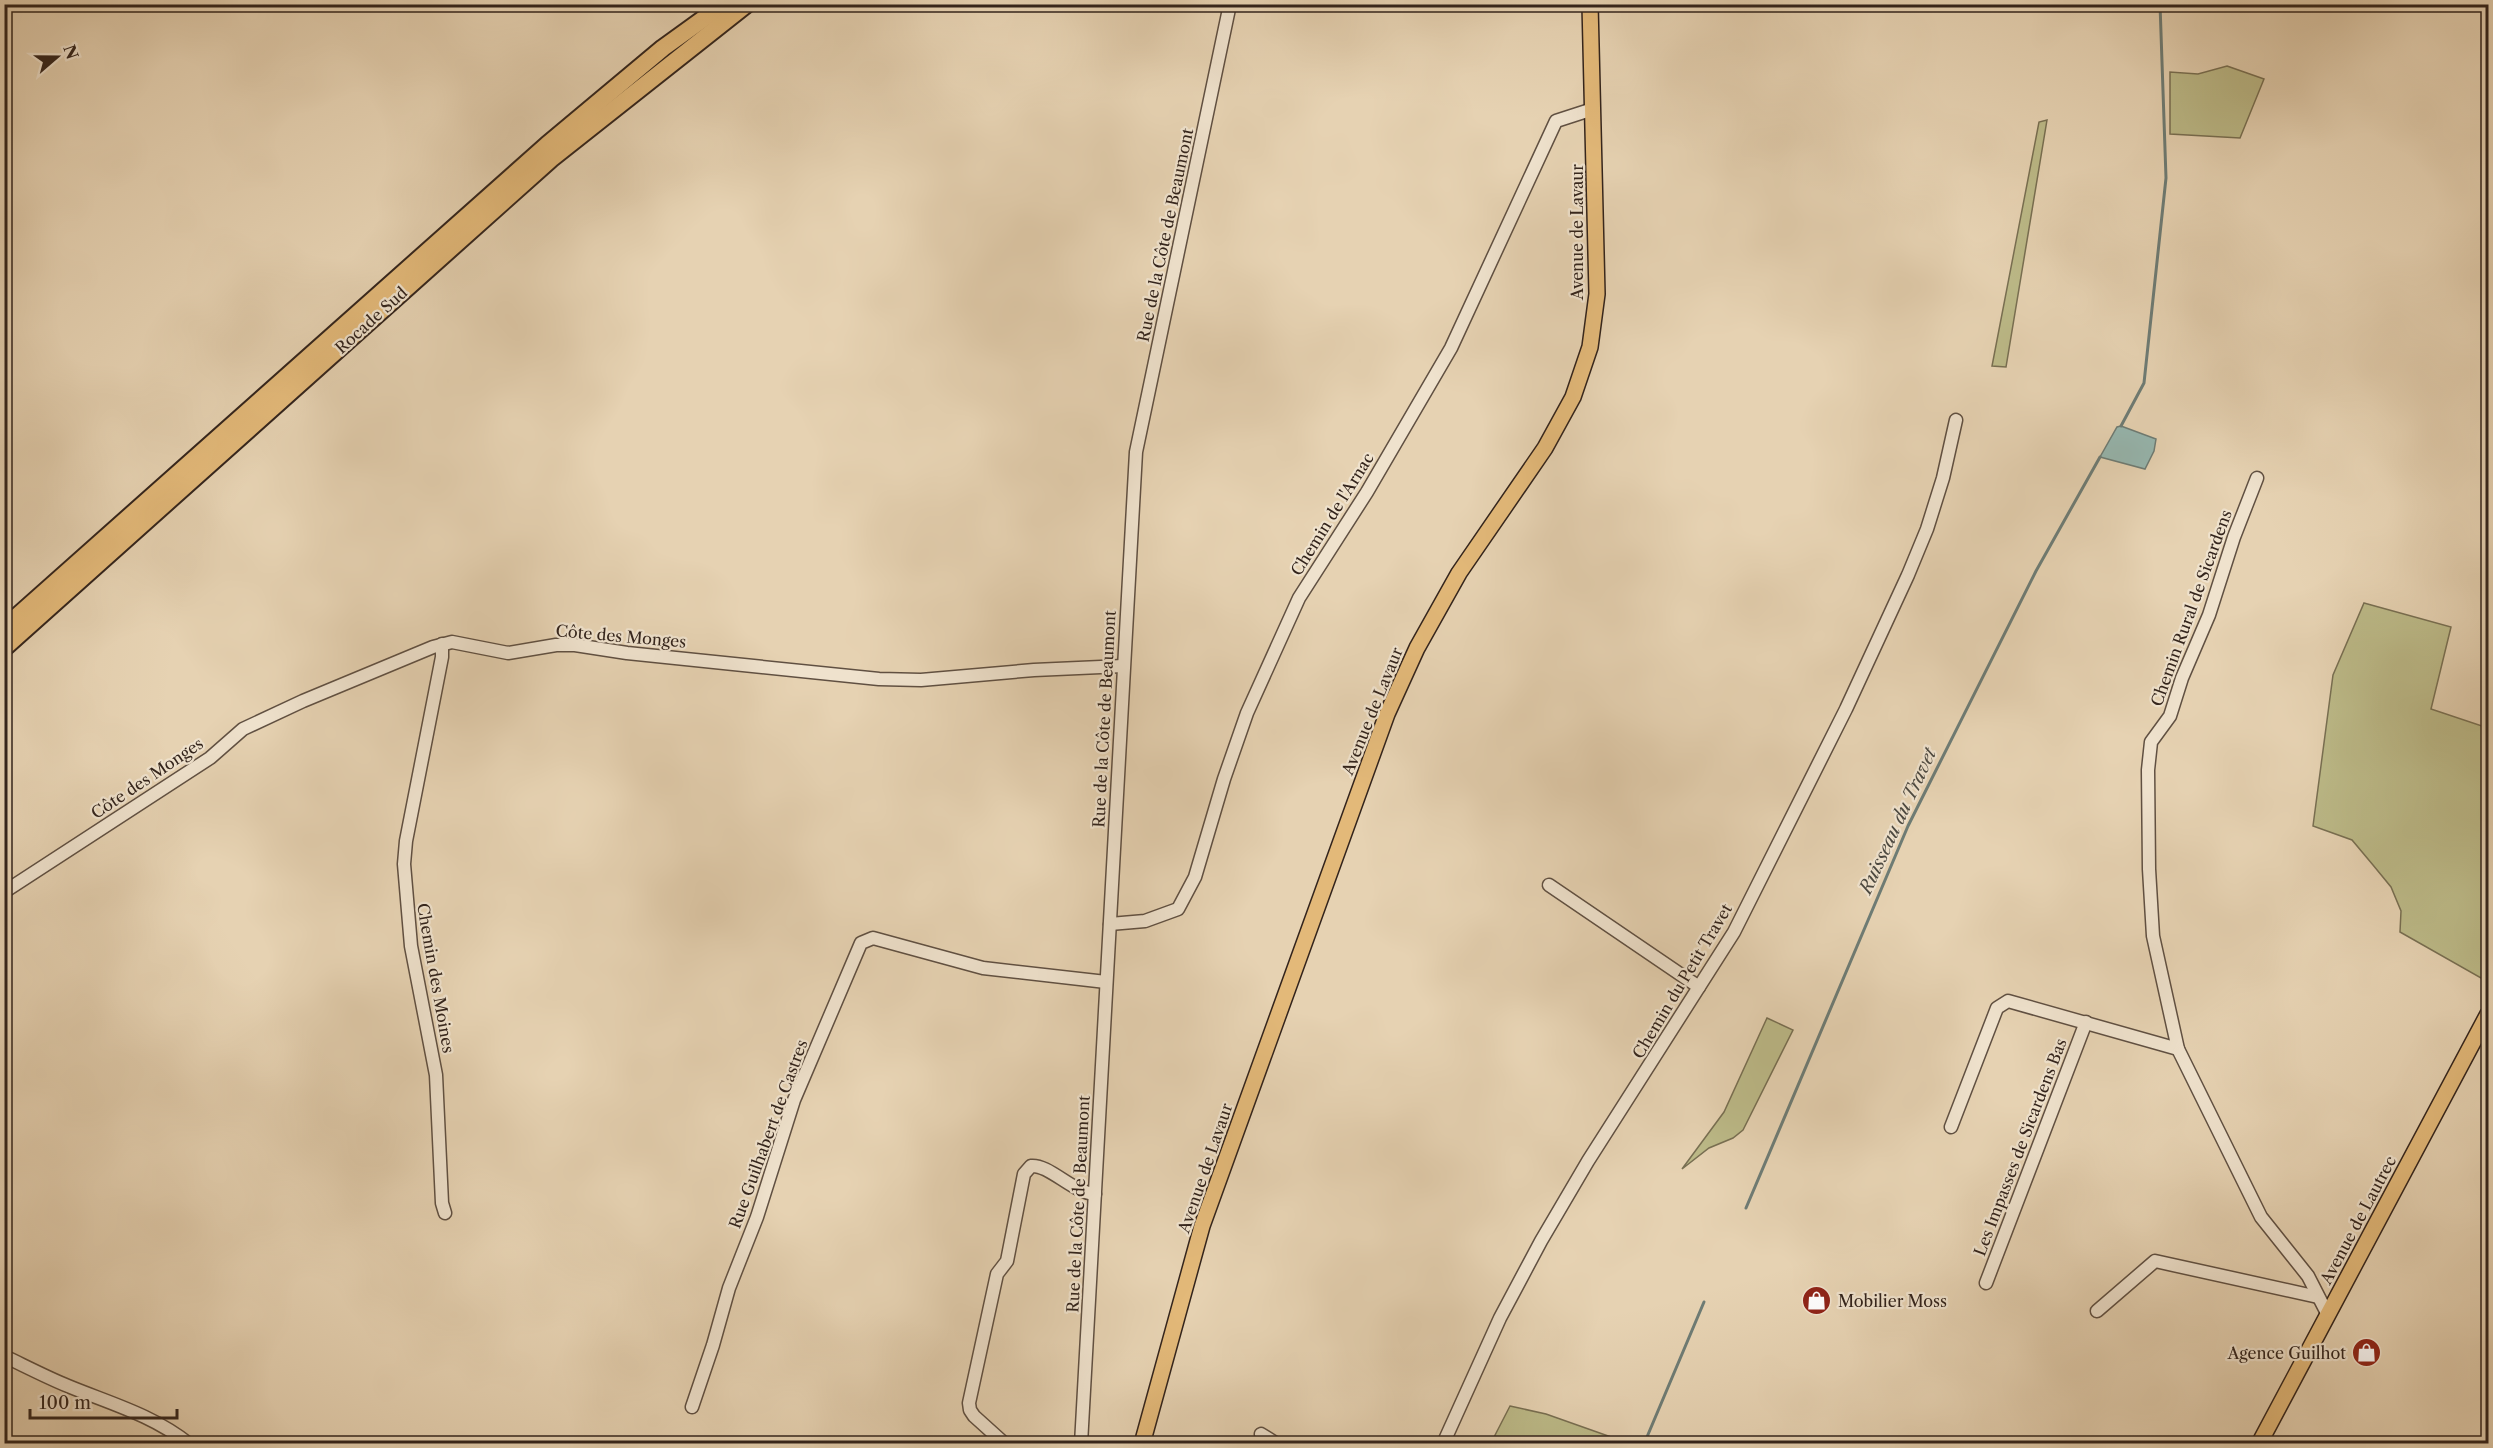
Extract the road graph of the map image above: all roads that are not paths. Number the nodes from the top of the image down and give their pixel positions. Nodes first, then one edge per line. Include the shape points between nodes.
1 (724, 4) edge
2 (747, 4) edge
3 (1230, 4) edge
4 (1590, 4) edge
5 (1593, 109) junction
6 (1956, 420) dead end
7 (2257, 477) dead end
8 (4, 628) edge
9 (442, 644) junction
10 (4, 648) edge
11 (1123, 666) junction
12 (1549, 885) dead end
13 (4, 892) edge
14 (1110, 924) junction
15 (1106, 982) junction
16 (1699, 987) junction
17 (2488, 1014) edge
18 (2085, 1022) junction
19 (2178, 1049) junction
20 (1951, 1127) dead end
21 (1095, 1194) junction
22 (445, 1213) dead end
23 (1986, 1283) dead end
24 (2318, 1297) junction
25 (2097, 1311) dead end
26 (2328, 1315) junction
27 (4, 1356) edge
28 (692, 1407) dead end
29 (1262, 1434) dead end
30 (189, 1443) edge
31 (1005, 1443) edge
32 (1081, 1443) edge
33 (1142, 1443) edge
34 (1277, 1443) edge
35 (1443, 1443) edge
36 (2259, 1443) edge

1 - 8 highway, Rocade Sud via 663,48 547,145
2 - 10 highway, Rocade Sud via 551,159
3 - 11 street, Rue de la Côte de Beaumont via 1136,452
4 - 5 main road, Avenue de Lavaur
5 - 14 street, Chemin de l'Arnac via 1556,121 1451,348 1367,492 1299,598 1247,713 1195,877 1178,909 1145,921
5 - 33 main road, Avenue de Lavaur via 1597,294 1590,347 1574,397 1545,448 1459,573 1417,648 1387,714 1202,1226
6 - 16 street, Chemin du Petit Travet via 1934,508 1908,575 1734,932
7 - 19 street, Chemin Rural de Sicardens via 2170,716 2149,751 2153,936
9 - 11 street, Côte des Monges via 452,642 508,653 575,645 890,679
9 - 13 street, Côte des Monges via 243,729 210,758
9 - 22 street, Chemin des Moines via 404,864 411,946 436,1075
11 - 14 street, Rue de la Côte de Beaumont
12 - 16 street
14 - 15 street, Rue de la Côte de Beaumont
15 - 21 street, Rue de la Côte de Beaumont
15 - 28 street, Rue Guilhabert de Castres via 983,968 873,938 861,943 794,1100
16 - 35 street, Chemin du Petit Travet via 1541,1241 1500,1318
17 - 26 main road, Avenue de Lautrec
18 - 19 street, Les Impasses de Sicardens Bas
18 - 20 street, Les Impasses de Sicardens Bas via 2008,1001 1998,1008
18 - 23 street, Les Impasses de Sicardens Bas
19 - 24 street, Chemin Rural de Sicardens via 2261,1217 2308,1276
21 - 31 street via 1038,1166 1031,1166 1024,1174 1007,1261 997,1274 969,1403 974,1416
21 - 32 street, Rue de la Côte de Beaumont
24 - 25 street via 2155,1261
24 - 26 street, Chemin Rural de Sicardens
26 - 36 main road, Avenue de Lautrec
27 - 30 street via 144,1416
29 - 34 street

